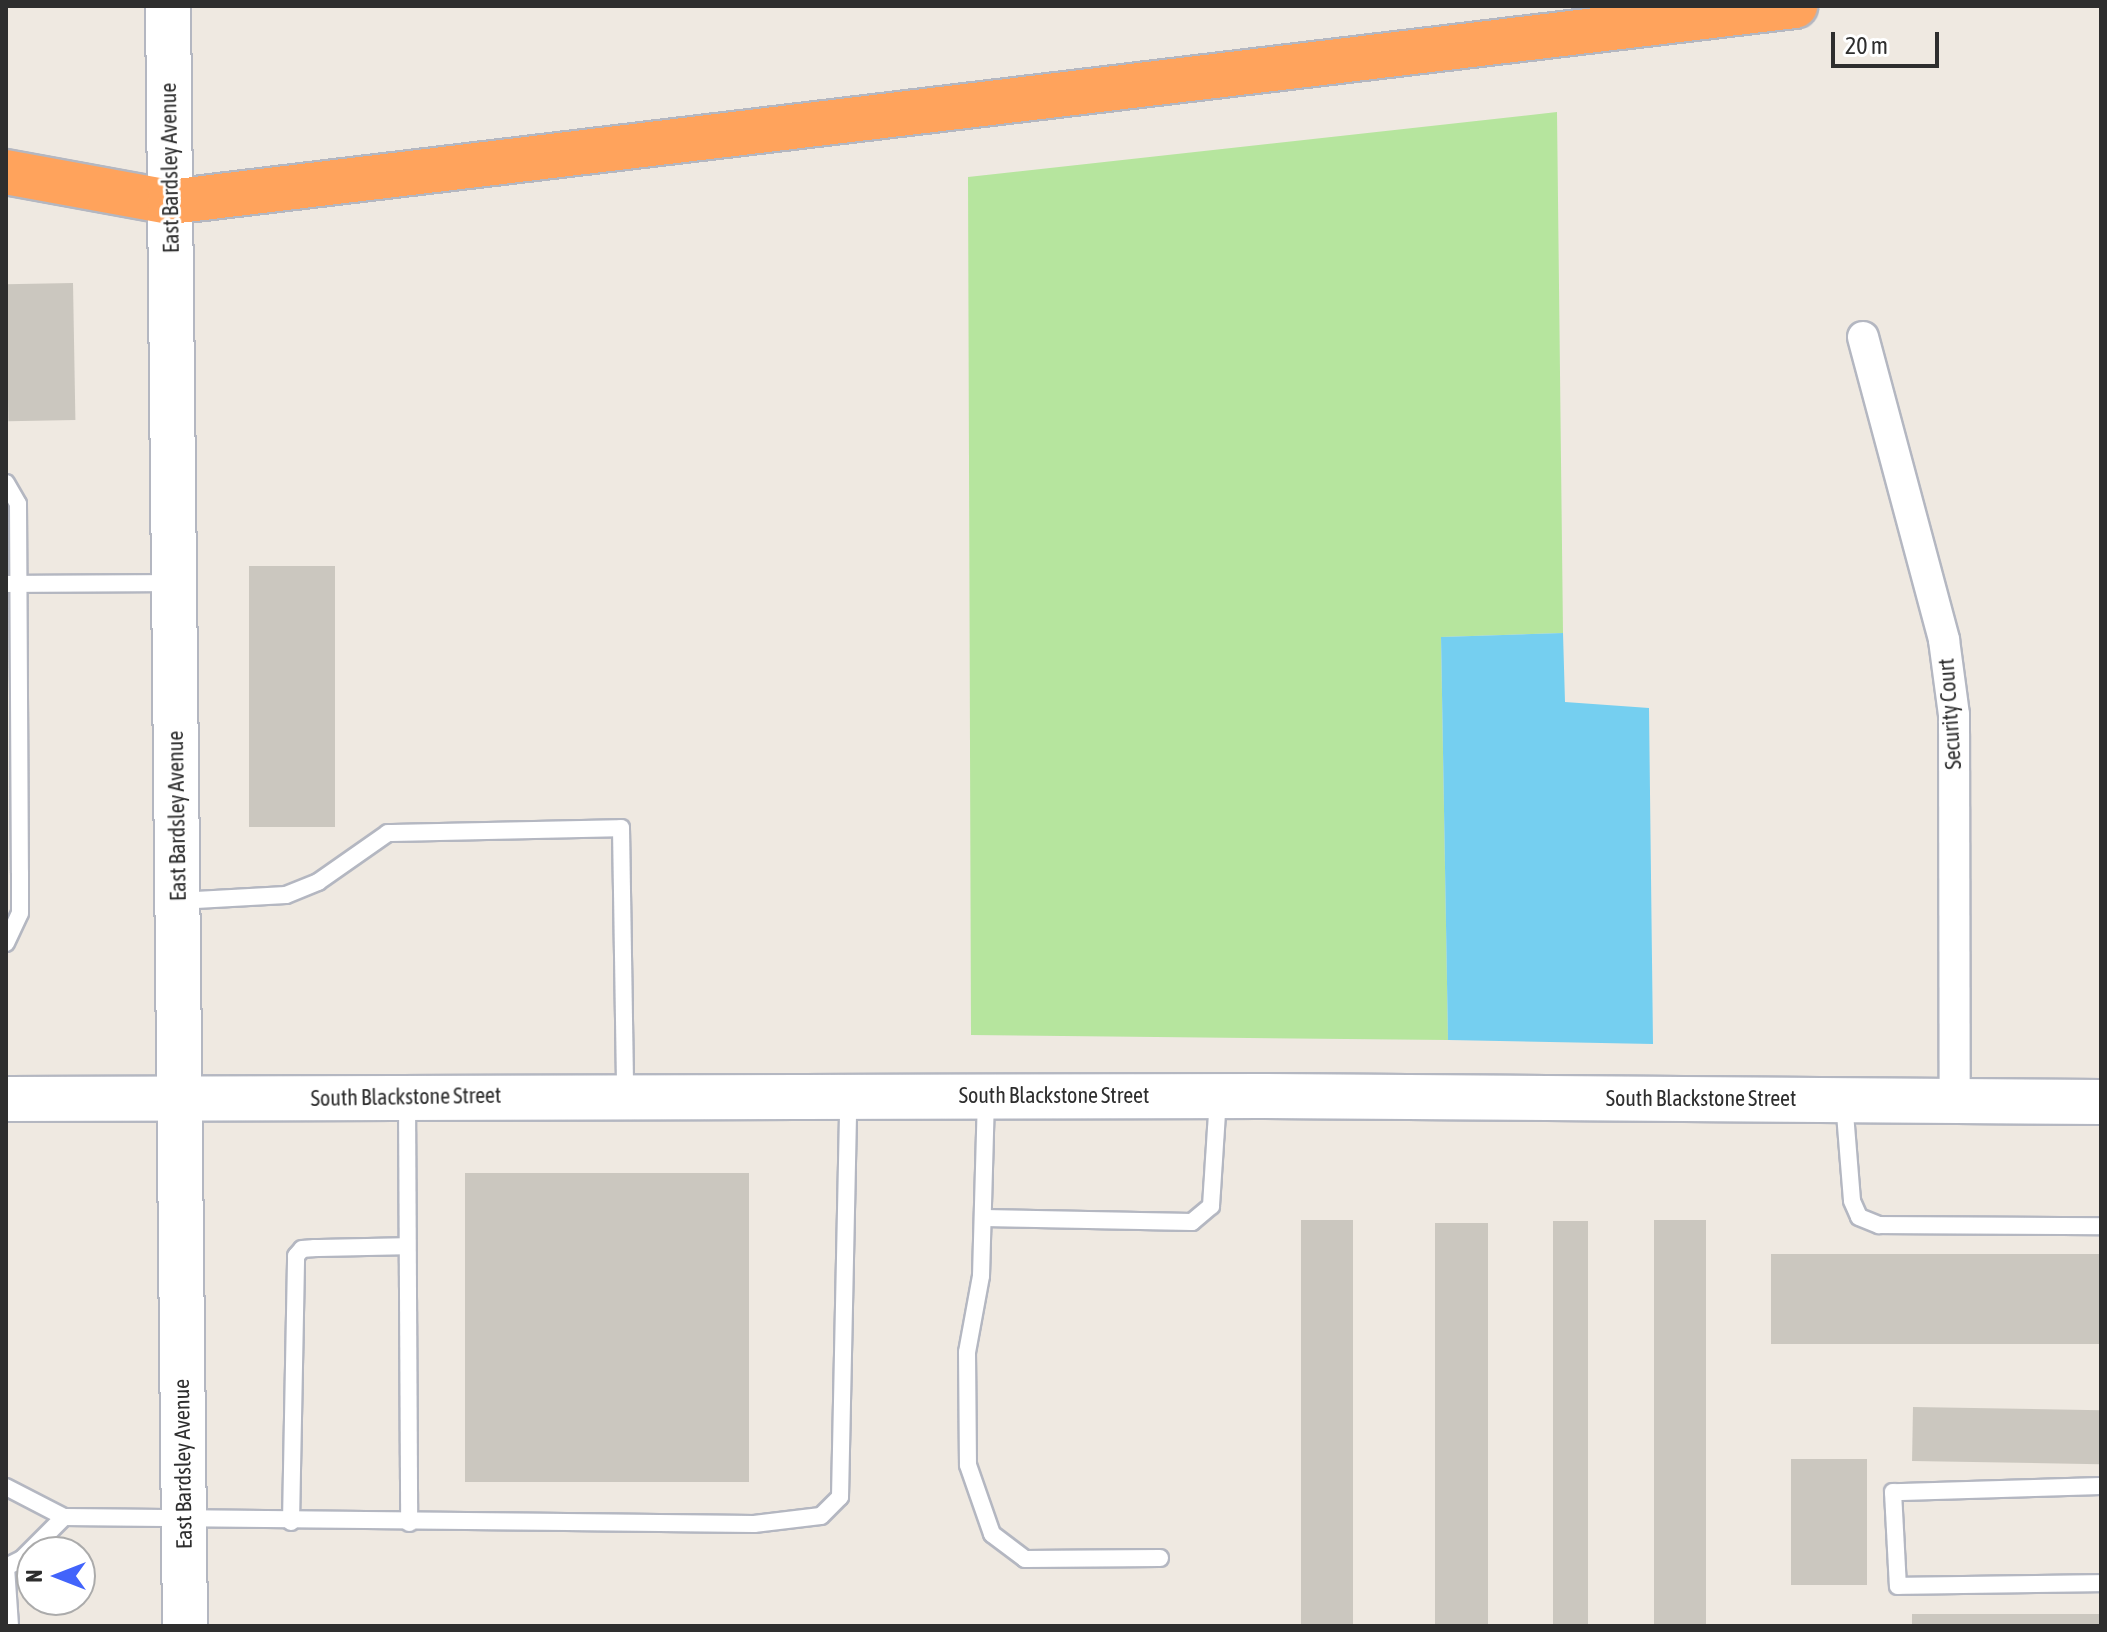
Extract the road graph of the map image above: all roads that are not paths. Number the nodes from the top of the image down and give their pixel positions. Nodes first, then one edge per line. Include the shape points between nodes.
1 (1795, 6) edge
2 (168, 22) edge
3 (6, 172) edge
4 (170, 202) junction
5 (1863, 337) dead end
6 (6, 483) edge
7 (174, 583) junction
8 (12, 584) edge
9 (11, 690) edge
10 (178, 901) junction
11 (6, 943) edge
12 (625, 1096) junction
13 (848, 1096) junction
14 (986, 1096) junction
15 (1218, 1096) junction
16 (407, 1097) junction
17 (6, 1099) edge
18 (180, 1099) junction
19 (1844, 1100) junction
20 (1955, 1101) junction
21 (2101, 1102) edge
22 (984, 1218) junction
23 (2101, 1226) edge
24 (407, 1246) junction
25 (2101, 1486) edge
26 (6, 1487) edge
27 (64, 1517) junction
28 (184, 1519) junction
29 (291, 1522) junction
30 (409, 1523) junction
31 (1160, 1558) dead end
32 (6, 1567) edge
33 (2101, 1583) edge
34 (10, 1626) edge
35 (185, 1626) edge

1 - 4 highway
2 - 4 main road, East Bardsley Avenue
3 - 4 highway
4 - 7 main road, East Bardsley Avenue
5 - 20 street, Security Court via 1944,640 1954,715
6 - 8 lane via 18,504
7 - 8 lane
7 - 10 main road, East Bardsley Avenue
8 - 9 lane
9 - 11 lane via 20,913
10 - 12 lane via 286,895 318,882 388,833 621,828
10 - 18 main road, East Bardsley Avenue
12 - 13 main road, South Blackstone Street
12 - 16 main road, South Blackstone Street
13 - 14 main road, South Blackstone Street
13 - 30 lane via 840,1497 821,1516 754,1524
14 - 15 main road, South Blackstone Street
14 - 22 lane
15 - 19 main road, South Blackstone Street
15 - 22 lane via 1211,1206 1192,1222
16 - 18 main road, South Blackstone Street
16 - 24 lane
17 - 18 main road, South Blackstone Street
18 - 28 main road, East Bardsley Avenue
19 - 20 main road, South Blackstone Street
19 - 23 lane via 1852,1201 1859,1217 1879,1225
20 - 21 main road, South Blackstone Street
22 - 31 lane via 981,1276 967,1352 968,1465 992,1534 1025,1559
24 - 29 lane via 302,1249 296,1256
24 - 30 lane
25 - 33 lane via 1893,1492 1898,1586
26 - 27 lane
27 - 28 lane
27 - 32 lane via 22,1559
28 - 29 lane
28 - 35 main road, East Bardsley Avenue
29 - 30 lane
32 - 34 lane

